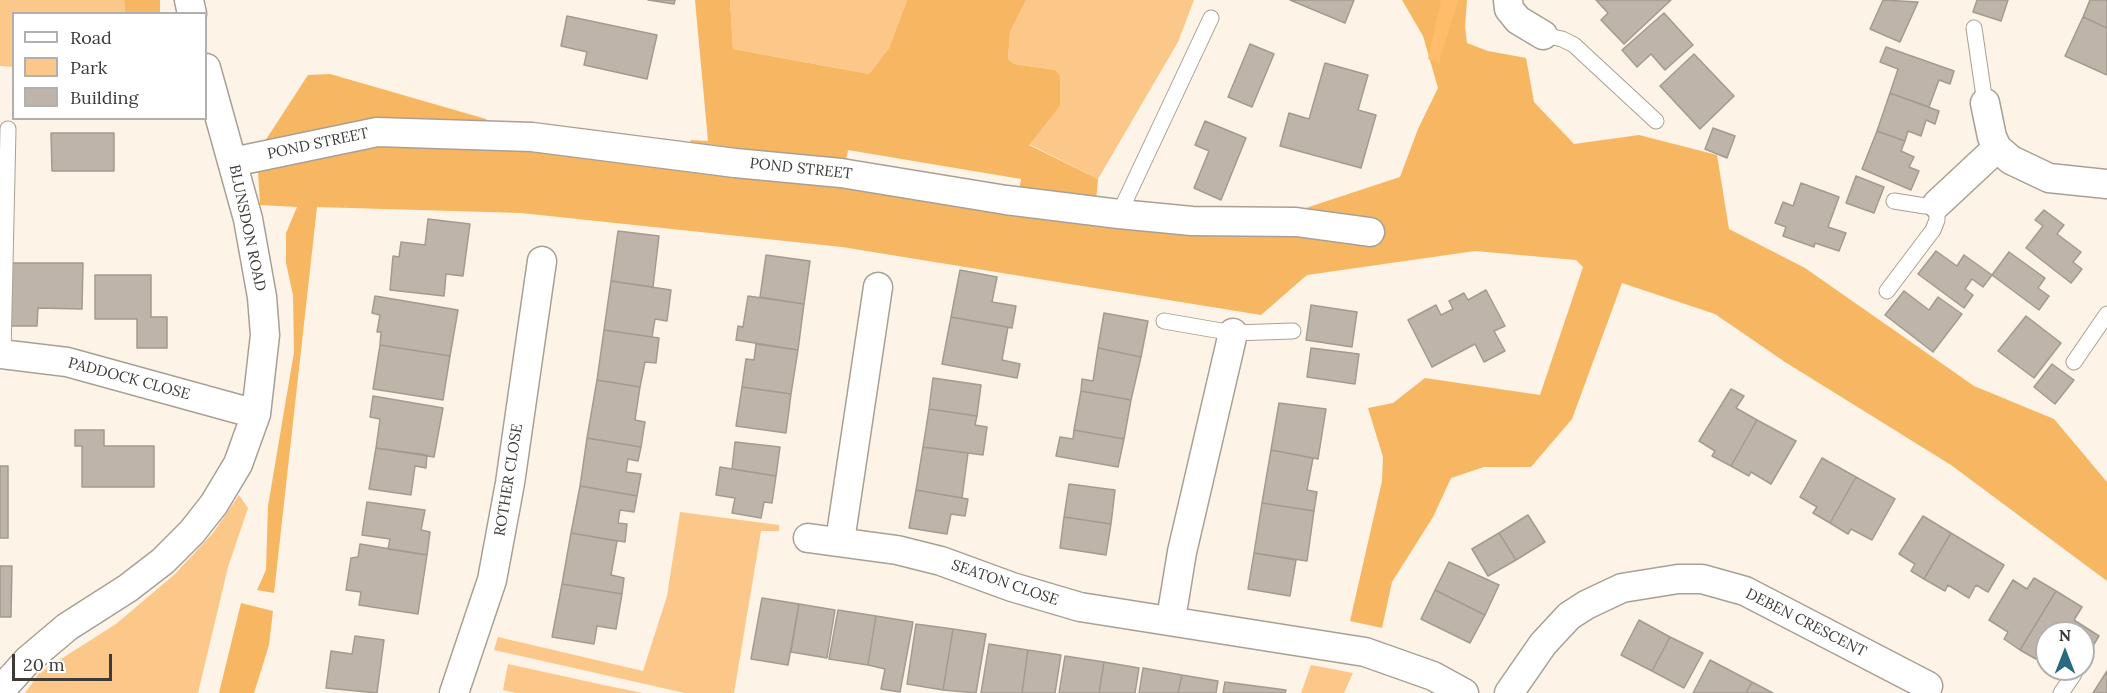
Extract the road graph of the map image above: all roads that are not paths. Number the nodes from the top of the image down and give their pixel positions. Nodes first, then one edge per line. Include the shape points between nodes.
1 (1508, 0) edge
2 (1211, 18) dead end
3 (1974, 28) dead end
4 (1543, 35) joint
5 (209, 79) edge
6 (1985, 103) joint
7 (1656, 121) dead end
8 (8, 129) dead end
9 (1997, 148) junction
10 (233, 162) junction
11 (2107, 184) edge
12 (1894, 201) dead end
13 (1937, 204) junction
14 (1119, 214) junction
15 (1370, 232) dead end
16 (542, 261) dead end
17 (878, 287) dead end
18 (1887, 291) dead end
19 (2107, 314) edge
20 (1164, 321) dead end
21 (1293, 331) dead end
22 (1233, 333) junction
23 (1, 354) edge
24 (2074, 362) dead end
25 (256, 414) junction
26 (808, 538) dead end
27 (840, 541) junction
28 (1171, 619) junction
29 (1930, 690) edge
30 (0, 691) edge
31 (454, 693) edge
32 (1464, 693) edge
33 (1509, 693) edge

1 - 4 street via 1509,9 1518,20
2 - 14 lane
3 - 6 lane
4 - 7 lane via 1574,45
5 - 10 street, BLUNSDON ROAD
6 - 9 street
8 - 23 lane
9 - 11 street via 2011,160 2049,178
9 - 13 street
10 - 14 street, POND STREET via 377,132 532,136 735,163 841,172 972,195
10 - 25 street, BLUNSDON ROAD via 262,297 264,335
12 - 13 lane
13 - 18 lane via 1933,230
14 - 15 street, POND STREET via 1192,222 1296,222
16 - 31 street, ROTHER CLOSE via 492,580
17 - 27 street
19 - 24 lane
20 - 22 lane
21 - 22 lane
22 - 28 street via 1182,552
23 - 25 street, PADDOCK CLOSE via 67,362
25 - 30 street, BLUNSDON ROAD via 238,464 192,532 128,588 59,634
26 - 27 street, SEATON CLOSE
27 - 28 street, SEATON CLOSE via 942,561 1080,607
28 - 32 street, SEATON CLOSE via 1365,652 1433,676
29 - 33 street, DEBEN CRESCENT via 1745,591 1702,579 1678,579 1622,588 1569,616 1543,644

